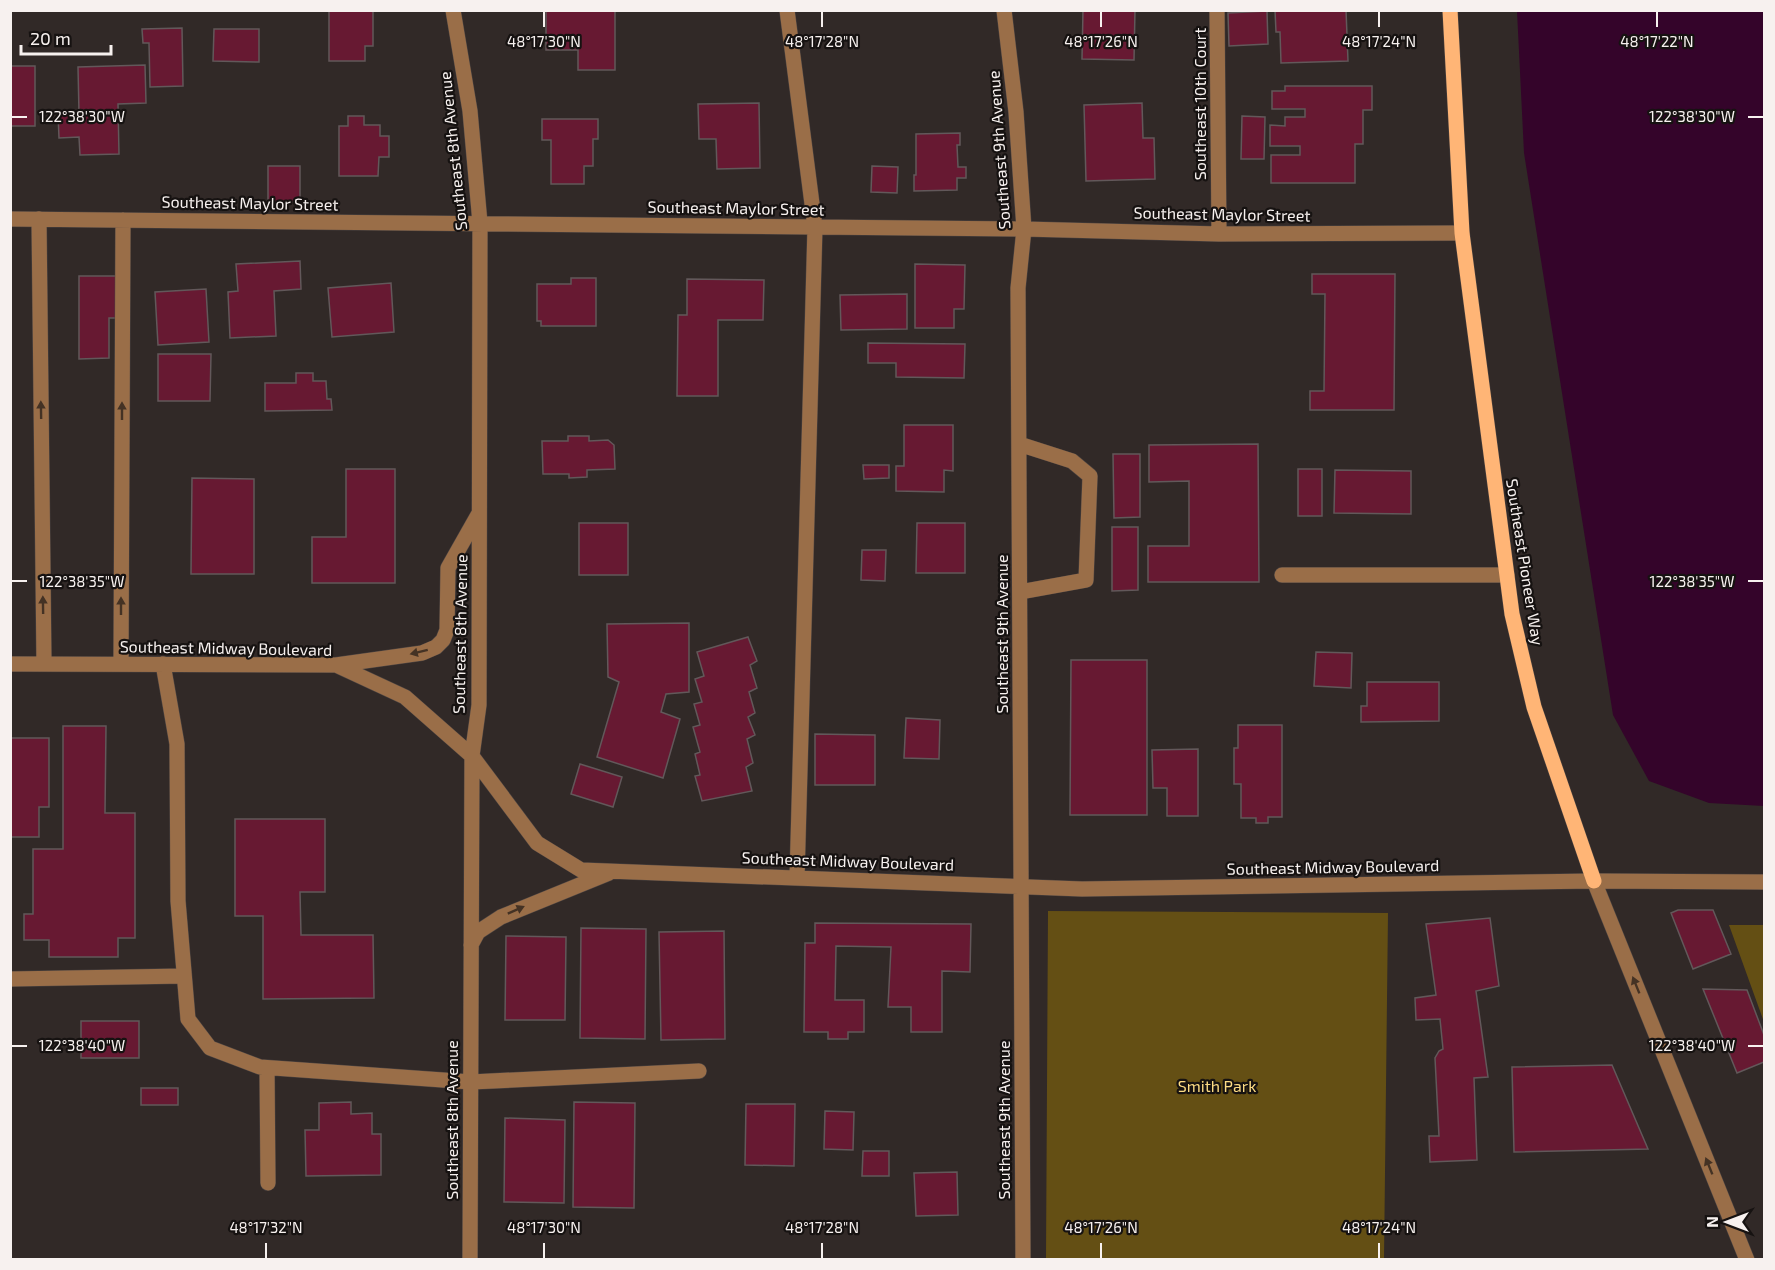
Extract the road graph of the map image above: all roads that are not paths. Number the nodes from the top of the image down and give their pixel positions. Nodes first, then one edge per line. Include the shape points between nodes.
1 (453, 10) edge
2 (787, 10) edge
3 (1004, 10) edge
4 (1217, 10) edge
5 (1450, 10) edge
6 (10, 219) edge
7 (39, 219) junction
8 (123, 220) junction
9 (480, 224) junction
10 (815, 226) junction
11 (1024, 228) junction
12 (1462, 233) junction
13 (1219, 234) junction
14 (1019, 444) junction
15 (479, 513) junction
16 (1282, 575) dead end
17 (1507, 575) junction
18 (1020, 592) junction
19 (10, 663) edge
20 (44, 664) junction
21 (121, 664) junction
22 (163, 664) junction
23 (336, 665) junction
24 (472, 756) junction
25 (614, 871) junction
26 (797, 878) junction
27 (1594, 881) junction
28 (1764, 882) edge
29 (1022, 886) junction
30 (471, 945) junction
31 (184, 976) junction
32 (10, 979) edge
33 (267, 1068) junction
34 (699, 1071) dead end
35 (471, 1082) junction
36 (268, 1183) dead end
37 (470, 1260) edge
38 (1023, 1260) edge
39 (1747, 1260) edge

1 - 9 street, Southeast 8th Avenue via 470,111
2 - 10 street
3 - 11 street, Southeast 9th Avenue
4 - 13 street, Southeast 10th Court
5 - 12 main road, Southeast Pioneer Way
6 - 7 street, Southeast Maylor Street
7 - 8 street, Southeast Maylor Street
20 -> 7 street
8 - 9 street, Southeast Maylor Street
21 -> 8 street
9 - 10 street, Southeast Maylor Street
9 - 15 street, Southeast 8th Avenue
10 - 11 street, Southeast Maylor Street
10 - 26 street
11 - 13 street, Southeast Maylor Street
11 - 14 street, Southeast 9th Avenue via 1018,288
12 - 13 street, Southeast Maylor Street
12 - 17 main road, Southeast Pioneer Way
14 - 18 street, Southeast 9th Avenue
14 - 18 street via 1072,461 1090,476 1086,580
15 -> 23 street via 448,568 447,630 443,640 422,653
15 - 24 street, Southeast 8th Avenue via 479,705
16 - 17 street
17 - 27 main road, Southeast Pioneer Way via 1534,708
18 - 29 street, Southeast 9th Avenue
19 - 20 street, Southeast Midway Boulevard
20 - 21 street, Southeast Midway Boulevard
21 - 22 street, Southeast Midway Boulevard
22 - 23 street, Southeast Midway Boulevard
22 - 31 street via 177,744 178,901
23 - 24 street, Southeast Midway Boulevard via 405,697
24 - 25 street, Southeast Midway Boulevard via 537,843 580,870
24 - 30 street, Southeast 8th Avenue
25 - 26 street, Southeast Midway Boulevard
30 -> 25 street via 478,932 501,917
26 - 29 street, Southeast Midway Boulevard
27 - 28 street, Southeast Midway Boulevard
27 - 29 street, Southeast Midway Boulevard via 1082,889
39 -> 27 street, Southeast Pioneer Way
29 - 38 street, Southeast 9th Avenue
30 - 35 street, Southeast 8th Avenue
31 - 32 street
31 - 33 street via 188,1019 210,1048
33 - 35 street
33 - 36 street
34 - 35 street
35 - 37 street, Southeast 8th Avenue

